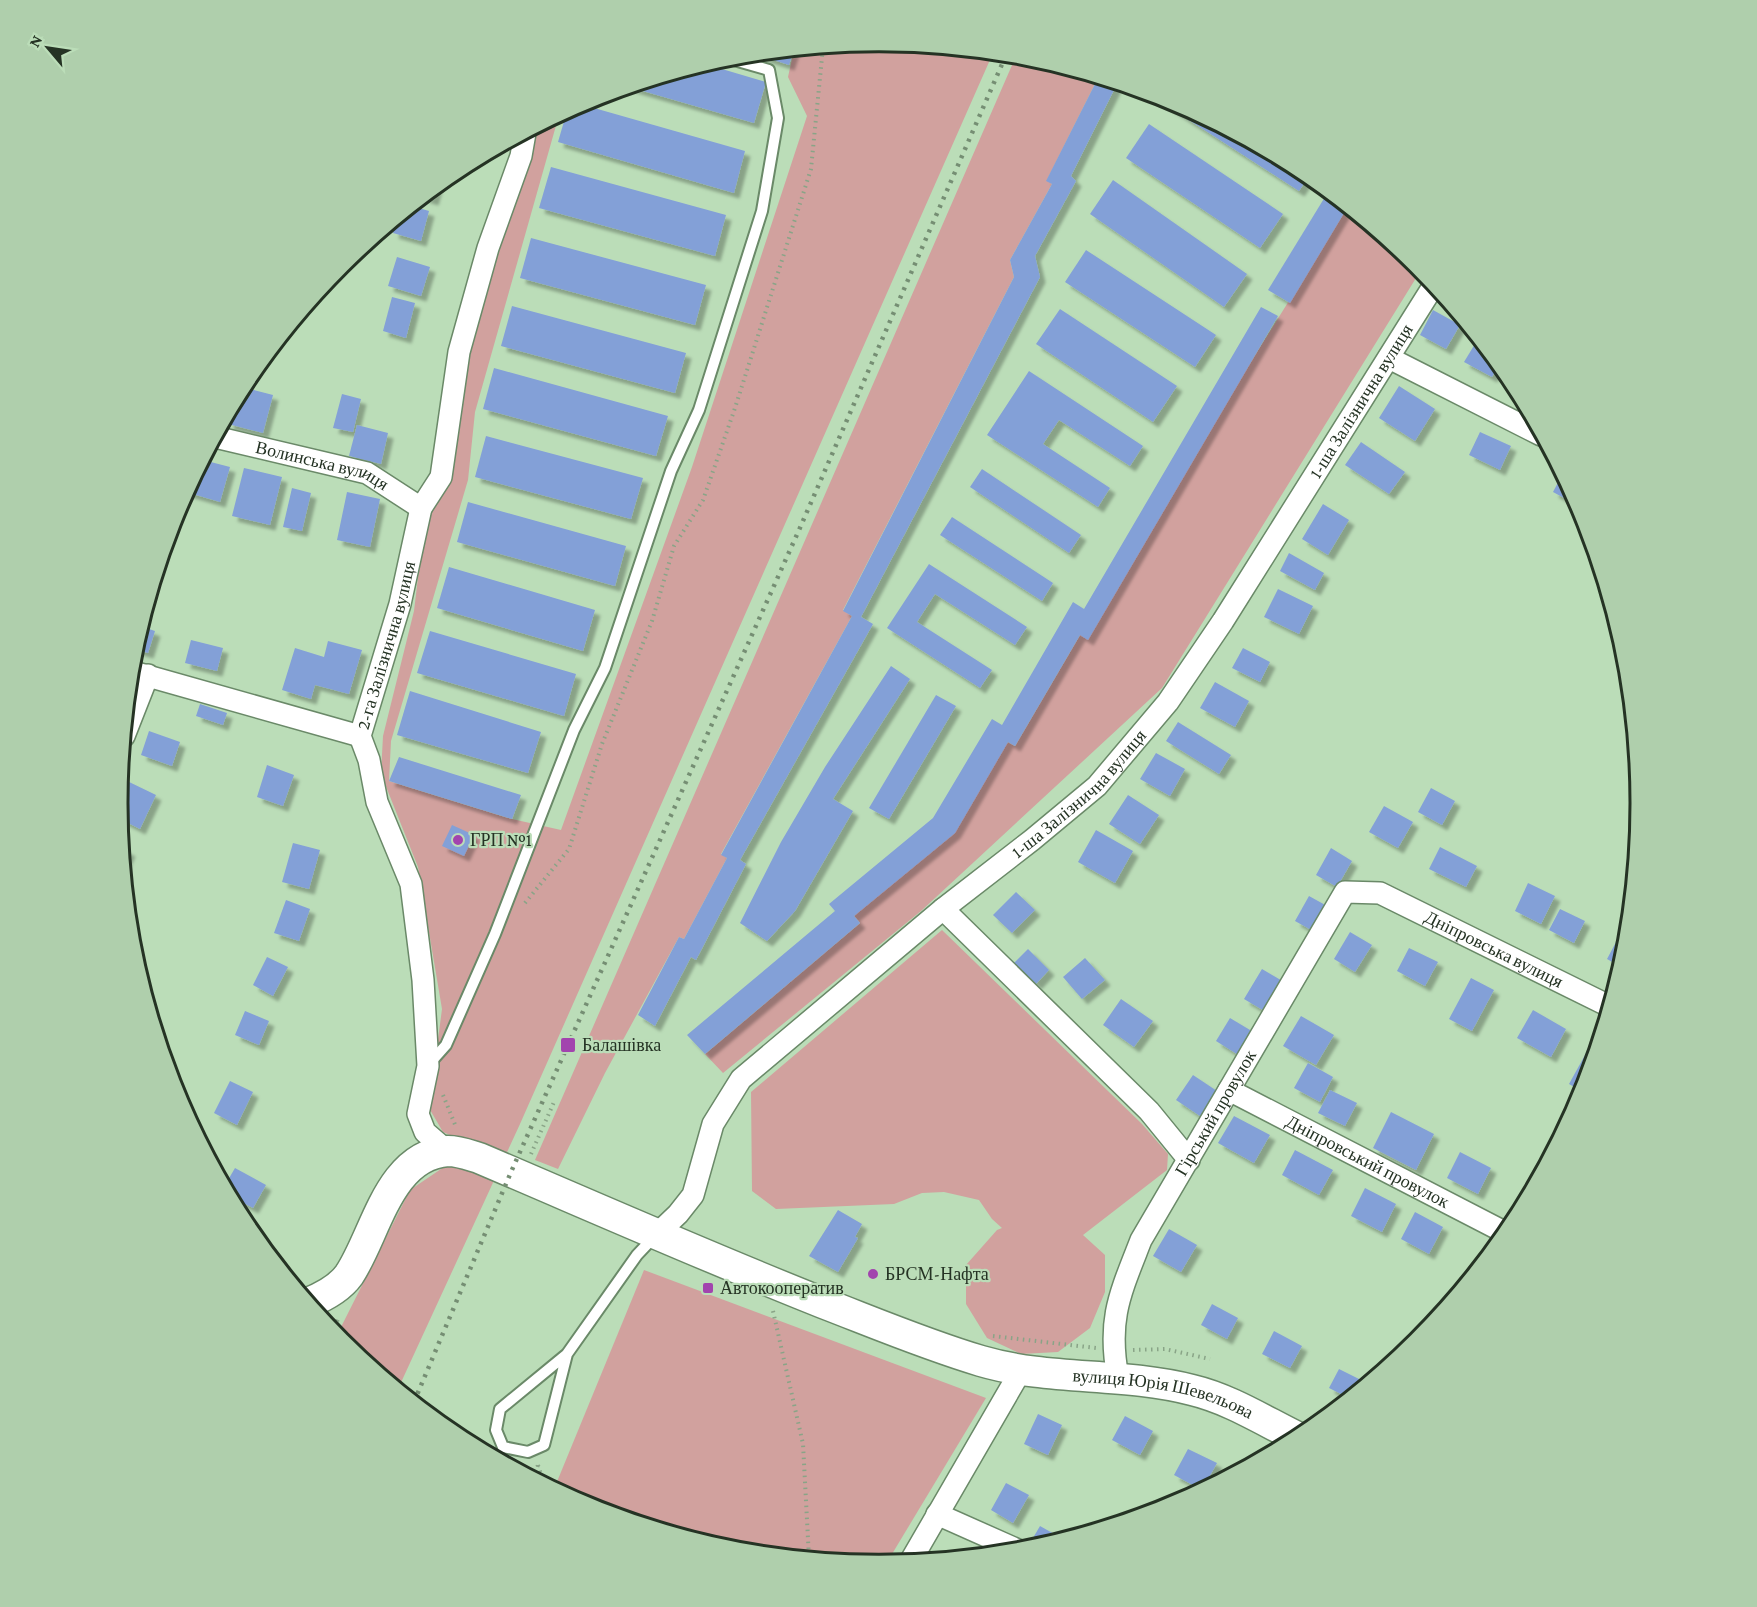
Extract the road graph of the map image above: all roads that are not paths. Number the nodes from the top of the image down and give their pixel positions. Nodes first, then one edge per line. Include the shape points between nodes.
1 (749, 64) edge
2 (523, 142) edge
3 (1429, 293) edge
4 (1389, 358) junction
5 (1530, 429) edge
6 (222, 439) edge
7 (421, 508) junction
8 (139, 673) edge
9 (360, 736) junction
10 (1380, 893) joint
11 (943, 909) junction
12 (1603, 1003) edge
13 (428, 1066) junction
14 (1229, 1090) junction
15 (453, 1142) junction
16 (1189, 1160) junction
17 (1497, 1229) edge
18 (656, 1235) junction
19 (315, 1300) edge
20 (567, 1354) junction
21 (1115, 1364) junction
22 (1020, 1372) junction
23 (1288, 1433) edge
24 (938, 1514) junction
25 (1004, 1544) edge
26 (915, 1553) edge

1 - 13 lane via 769,70 778,118 762,211 699,410 671,471 604,668 574,730 495,934 446,1045
2 - 7 street, 2-га Залізнична вулиця via 459,352 441,477
3 - 4 street, 1-ша Залізнична вулиця
4 - 5 street
4 - 11 street, 1-ша Залізнична вулиця via 1168,702 1097,786
6 - 7 street, Волинська вулиця via 367,472
7 - 9 street, 2-га Залізнична вулиця via 400,604
8 - 9 street
9 - 13 street, 2-га Залізнична вулиця via 377,802 411,884 423,980
10 - 12 street, Дніпровська вулиця
10 - 14 street, Гірський провулок via 1345,892
11 - 16 street via 1149,1111
11 - 18 street, 1-ша Залізнична вулиця via 741,1079 713,1124 693,1195
13 - 15 street, 2-га Залізнична вулиця via 418,1114 425,1132
14 - 16 street, Гірський провулок
14 - 17 street, Дніпровський провулок
15 - 18 street, вулиця Юрія Шевельова via 479,1158
15 - 19 street via 403,1174 349,1275 334,1290
16 - 21 street, Гірський провулок via 1141,1240 1116,1303
18 - 20 lane via 637,1255
18 - 22 street, вулиця Юрія Шевельова via 914,1339
20 - 20 lane via 500,1409 496,1430 503,1447 528,1452 544,1445
21 - 22 street, вулиця Юрія Шевельова
21 - 23 street, вулиця Юрія Шевельова via 1226,1401
22 - 24 street
24 - 25 street
24 - 26 street

